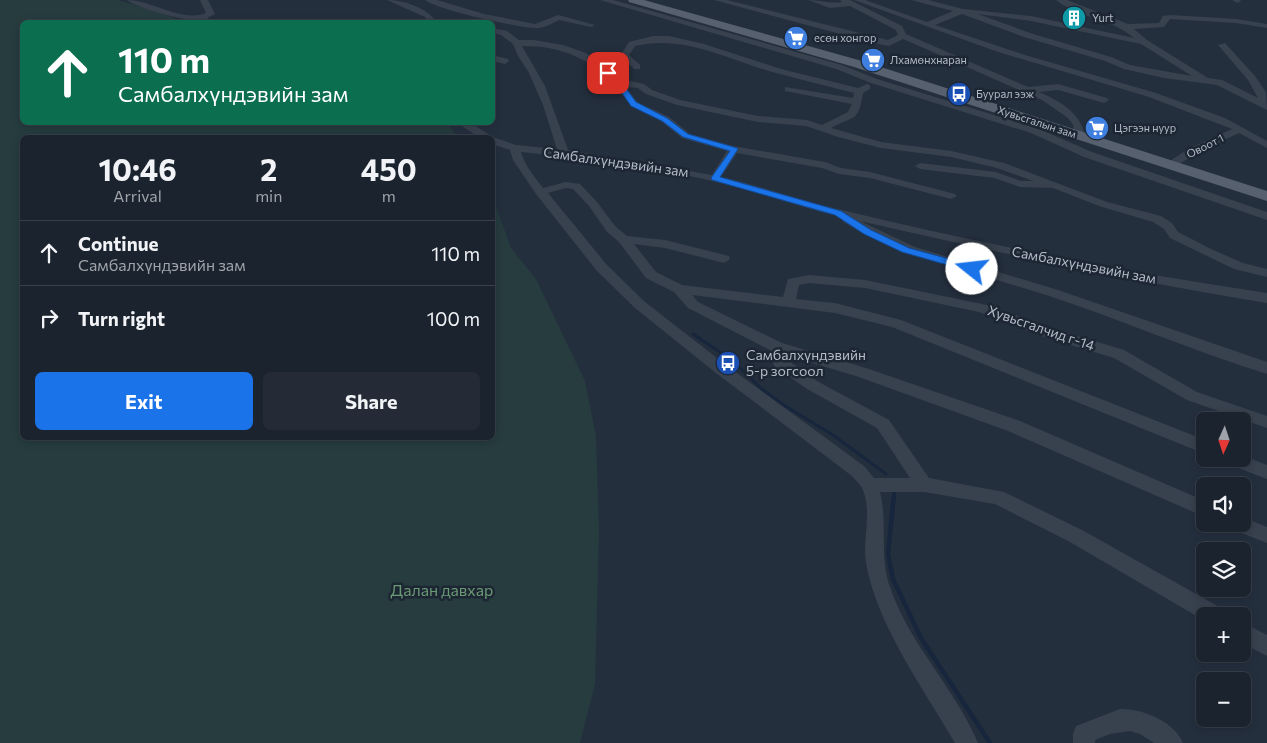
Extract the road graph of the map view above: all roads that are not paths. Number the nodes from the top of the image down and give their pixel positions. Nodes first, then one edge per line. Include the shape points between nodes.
1 (131, 0) edge
2 (204, 0) edge
3 (391, 0) edge
4 (429, 0) edge
5 (604, 0) edge
6 (633, 0) edge
7 (718, 0) edge
8 (812, 0) edge
9 (858, 0) edge
10 (915, 0) edge
11 (1060, 0) edge
12 (465, 2) dead end
13 (846, 2) edge
14 (452, 7) junction
15 (961, 12) junction
16 (430, 19) edge
17 (198, 20) joint
18 (686, 24) junction
19 (927, 25) junction
20 (590, 26) dead end
21 (1267, 26) edge
22 (1127, 27) junction
23 (495, 31) edge
24 (903, 36) junction
25 (663, 39) junction
26 (1144, 42) junction
27 (517, 43) junction
28 (1222, 45) dead end
29 (495, 59) edge
30 (505, 61) dead end
31 (858, 64) junction
32 (637, 67) dead end
33 (1252, 78) junction
34 (1267, 80) edge
35 (874, 81) junction
36 (1206, 81) junction
37 (623, 82) junction
38 (788, 89) dead end
39 (1027, 90) junction
40 (859, 91) junction
41 (1264, 93) edge
42 (1104, 100) dead end
43 (857, 102) junction
44 (1266, 106) edge
45 (466, 125) edge
46 (824, 129) junction
47 (1240, 129) junction
48 (483, 135) edge
49 (1080, 136) junction
50 (495, 141) edge
51 (1267, 144) edge
52 (515, 148) junction
53 (734, 149) junction
54 (563, 152) junction
55 (1171, 165) junction
56 (920, 166) dead end
57 (1013, 170) junction
58 (996, 175) junction
59 (715, 178) junction
60 (1055, 185) junction
61 (540, 192) junction
62 (951, 196) dead end
63 (1267, 196) edge
64 (838, 213) junction
65 (1267, 216) edge
66 (622, 239) junction
67 (724, 259) dead end
68 (1267, 273) edge
69 (679, 289) junction
70 (1267, 298) edge
71 (789, 303) junction
72 (777, 346) junction
73 (1267, 368) edge
74 (1267, 422) edge
75 (1196, 443) edge
76 (1251, 466) edge
77 (1267, 472) edge
78 (870, 484) junction
79 (924, 485) junction
80 (1196, 505) edge
81 (1251, 528) edge
82 (1267, 535) edge
83 (1200, 607) edge
84 (1251, 637) edge
85 (1267, 646) edge
86 (967, 743) edge
87 (1084, 743) edge
88 (1172, 743) edge

1 - 17 street
2 - 17 street via 210,14
3 - 16 street
4 - 14 street
5 - 18 street
6 - 31 main road, Хувьсгалын зам
7 - 24 street via 889,43
8 - 13 street via 830,6
9 - 19 street
10 - 15 street
11 - 22 street
12 - 14 street
13 - 24 street via 899,28
14 - 16 street
14 - 20 street via 535,26 558,17
15 - 19 street
15 - 26 street via 978,7
15 - 36 street via 1127,66
18 - 25 street
18 - 35 street
19 - 47 street via 1023,57 1128,86
21 - 22 street via 1236,21 1166,18 1161,25
22 - 26 street
23 - 27 street
24 - 39 street
25 - 32 street via 632,44 624,56
25 - 40 street via 700,46 772,69
26 - 36 street
27 - 37 street via 563,48 583,55
27 - 54 street via 518,52 542,91
28 - 33 street
29 - 30 street
31 - 35 street via 863,74
31 - 49 main road, Хувьсгалын зам
33 - 34 street
33 - 41 street
35 - 40 street
35 - 65 street via 1035,131 1109,162
36 - 44 street via 1218,82
37 - 46 street via 641,86 677,102
37 - 53 street via 621,87 634,104 664,119 686,136
38 - 43 street
39 - 42 street via 1058,87
39 - 49 street via 1072,116
40 - 43 street
41 - 44 street
43 - 46 street via 849,117
45 - 48 street
46 - 57 street via 881,145 951,154
47 - 51 street via 1258,142
47 - 55 street, Овоот 1 via 1192,151
49 - 55 main road, Хувьсгалын зам
50 - 52 street, Самбалхүндэвийн зам
52 - 54 street, Самбалхүндэвийн зам
52 - 61 street via 518,160
53 - 59 street
53 - 62 street via 825,165 838,171 870,175
54 - 59 street, Самбалхүндэвийн зам
55 - 63 main road, Хувьсгалын зам
56 - 58 street
57 - 58 street
57 - 60 street
58 - 60 street via 1020,184
59 - 64 street, Самбалхүндэвийн зам
60 - 68 street via 1157,220 1174,234 1207,252 1239,266
61 - 66 street via 566,185 576,186
61 - 78 street via 602,268 640,305 858,471
64 - 70 street, Самбалхүндэвийн зам via 1182,285
64 - 73 street via 906,250 1109,311
66 - 67 street via 665,244
66 - 69 street via 651,275
69 - 71 street
69 - 72 street via 693,305
71 - 74 street, Хувьсгалчид г-14 via 793,282 809,279 865,284 982,308 1119,354 1192,396
71 - 75 street via 835,308 896,323
72 - 79 street via 779,362 812,385 883,424
72 - 80 street via 1014,426
76 - 77 street
78 - 79 street
78 - 86 street via 875,507 875,560 880,587 896,623
79 - 83 street via 998,497 1076,536
81 - 82 street
84 - 85 street
87 - 88 street via 1084,734 1114,720 1132,718

